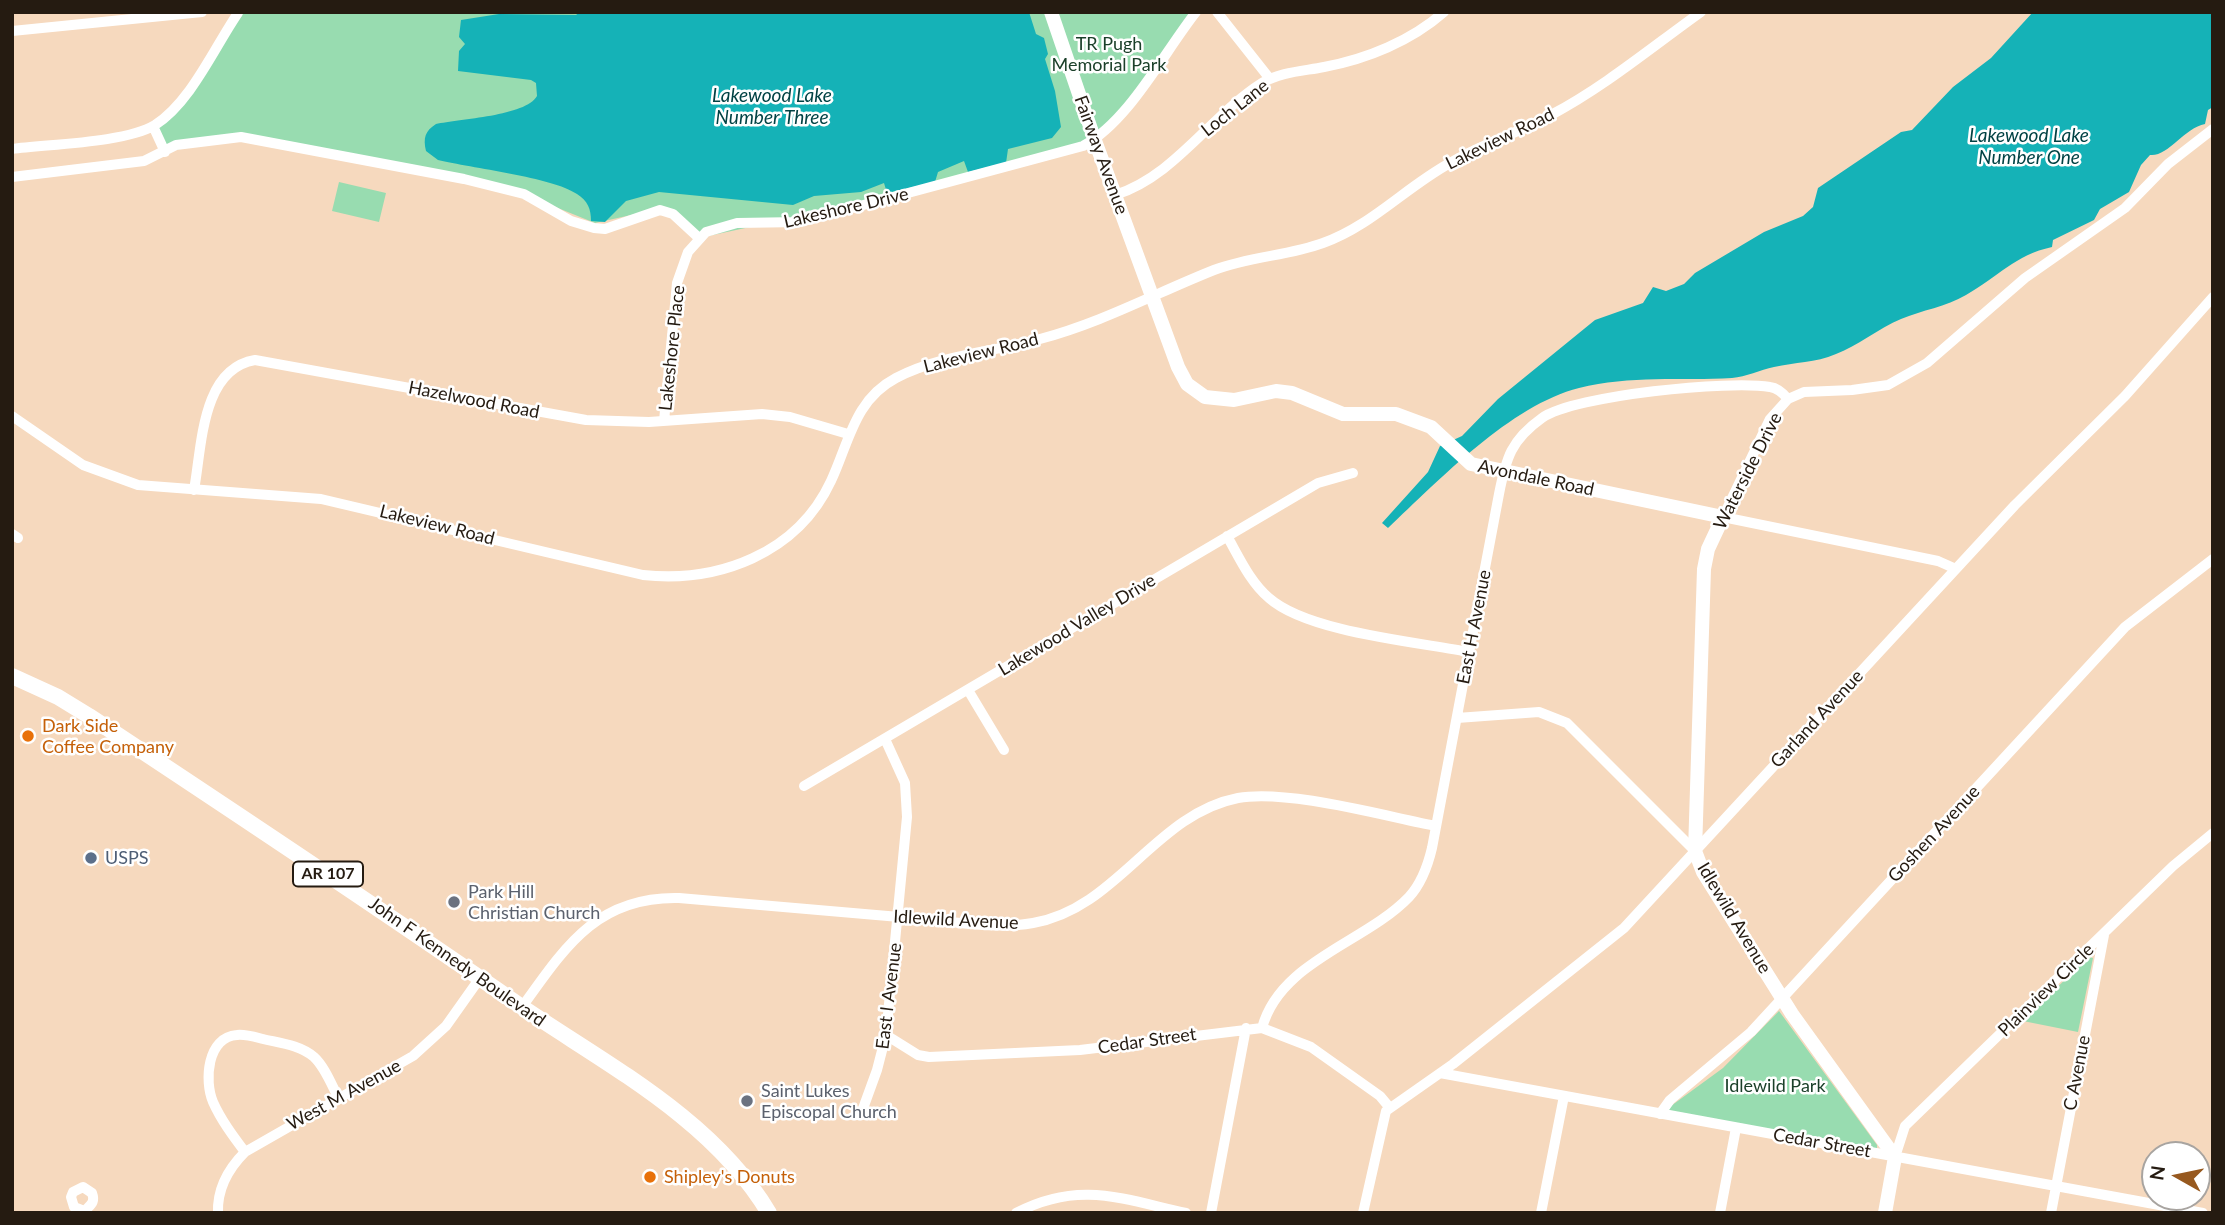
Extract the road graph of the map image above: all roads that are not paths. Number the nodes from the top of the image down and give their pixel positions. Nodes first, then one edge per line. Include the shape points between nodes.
1 (202, 12) edge
2 (231, 12) edge
3 (1051, 12) edge
4 (1196, 12) edge
5 (1217, 12) edge
6 (1444, 12) edge
7 (1701, 12) edge
8 (238, 13) edge
9 (12, 31) edge
10 (1270, 79) junction
11 (152, 126) junction
12 (2213, 129) edge
13 (1094, 138) junction
14 (12, 149) edge
15 (164, 152) junction
16 (12, 177) edge
17 (1115, 195) junction
18 (699, 238) junction
19 (1152, 297) junction
20 (2213, 297) edge
21 (1788, 399) junction
22 (12, 416) edge
23 (664, 421) junction
24 (848, 434) junction
25 (1503, 472) junction
26 (1353, 473) dead end
27 (194, 490) junction
28 (1723, 517) junction
29 (1227, 536) junction
30 (2213, 559) edge
31 (1956, 569) junction
32 (1469, 652) junction
33 (12, 676) edge
34 (968, 690) junction
35 (1457, 718) junction
36 (885, 739) junction
37 (1004, 750) dead end
38 (804, 786) dead end
39 (1437, 826) junction
40 (2213, 833) edge
41 (1695, 851) junction
42 (898, 917) junction
43 (2104, 933) junction
44 (480, 978) junction
45 (1782, 998) junction
46 (522, 1007) junction
47 (1246, 1028) junction
48 (1262, 1028) junction
49 (886, 1035) junction
50 (1440, 1073) junction
51 (1564, 1096) junction
52 (339, 1099) junction
53 (1390, 1108) junction
54 (861, 1114) dead end
55 (1660, 1114) junction
56 (1737, 1128) junction
57 (245, 1152) junction
58 (1895, 1157) junction
59 (2056, 1186) junction
60 (218, 1213) edge
61 (769, 1213) edge
62 (1016, 1213) edge
63 (1186, 1213) edge
64 (1212, 1213) edge
65 (1363, 1213) edge
66 (1541, 1213) edge
67 (1720, 1213) edge
68 (1885, 1213) edge
69 (2051, 1213) edge
70 (2203, 1213) edge

1 - 9 street
2 - 8 street
3 - 13 street, Fairway Avenue
4 - 13 street, Lakeshore Drive via 1121,113
5 - 10 street
6 - 10 street, Loch Lane via 1411,36 1365,57
7 - 19 street, Lakeview Road via 1577,100 1448,163 1340,236 1225,266
8 - 11 street via 203,71
10 - 17 street, Loch Lane via 1147,181
11 - 14 street via 120,136
11 - 15 street
12 - 21 street, Waterside Drive via 2168,164 2125,208 2025,278 1927,363 1888,385 1804,392
13 - 17 street, Fairway Avenue
13 - 18 street, Lakeshore Drive via 1058,155 800,222 723,225
15 - 16 street via 144,161
15 - 18 street via 176,145 220,138 264,140 524,194 584,225 605,229 660,210 673,214
17 - 19 street, Fairway Avenue
18 - 23 street, Lakeshore Place via 688,252 677,283
19 - 24 street, Lakeview Road via 1074,329 925,366 897,378 864,406
19 - 25 street, Avondale Road via 1183,377 1205,397 1226,400 1263,392 1292,393 1343,414 1396,414 1431,427 1465,461
20 - 31 street, Garland Avenue via 2125,396
21 - 25 street, East H Avenue via 1771,387 1742,387 1583,401 1551,412 1534,425 1511,447
21 - 28 street, Waterside Drive via 1770,419
22 - 27 street, Lakeview Road via 62,452 105,475 152,488
23 - 24 street, Hazelwood Road via 780,415
23 - 27 street, Hazelwood Road via 586,420 255,360 232,368 216,387
24 - 27 street, Lakeview Road via 830,484 795,530 759,556 695,576 643,575 321,499
25 - 28 street, Avondale Road
25 - 32 street, East H Avenue
26 - 29 street, Lakewood Valley Drive via 1318,483
28 - 31 street, Avondale Road via 1938,561
28 - 41 street, Waterside Drive via 1704,569
29 - 32 street via 1260,589 1292,614 1321,624
29 - 34 street, Lakewood Valley Drive
30 - 45 street, Goshen Avenue via 2125,627
31 - 41 street, Garland Avenue
32 - 35 street, East H Avenue
33 - 44 main road, John F Kennedy Boulevard / AR 107 via 89,716
34 - 36 street, Lakewood Valley Drive
34 - 37 street
35 - 39 street, East H Avenue
35 - 41 street, Idlewild Avenue via 1539,712 1560,720
36 - 38 street, Lakewood Valley Drive
36 - 42 street, East I Avenue via 901,770 907,801
39 - 42 street, Idlewild Avenue via 1272,796 1238,799 1198,813 1103,891 1055,918 1008,925
39 - 48 street, East H Avenue via 1429,858 1408,897 1304,971 1272,1003
40 - 43 street, Plainview Circle
41 - 45 street, Idlewild Avenue
41 - 50 street, Garland Avenue via 1624,928
42 - 46 street, Idlewild Avenue via 679,898 635,903 596,920 568,943
42 - 49 street, East I Avenue
43 - 58 street, Plainview Circle via 1905,1126
43 - 59 street, C Avenue
44 - 46 main road, John F Kennedy Boulevard / AR 107
44 - 52 street, West M Avenue via 427,1045
45 - 55 street, Goshen Avenue
45 - 58 street, Idlewild Avenue
46 - 61 main road, John F Kennedy Boulevard / AR 107 via 696,1128 733,1163
47 - 48 street, Cedar Street
47 - 49 street, Cedar Street via 1080,1050 929,1057
47 - 64 street
48 - 53 street, Cedar Street via 1311,1047
49 - 54 street, East I Avenue
50 - 51 street, Cedar Street
50 - 53 street, Garland Avenue
51 - 55 street, Cedar Street
51 - 66 street
52 - 57 street, West M Avenue
52 - 57 street via 320,1064 303,1050 250,1036 227,1038 209,1063 209,1091
53 - 65 street via 1382,1119
55 - 56 street, Cedar Street
56 - 58 street, Cedar Street
56 - 67 street
57 - 60 street, West M Avenue via 225,1177
58 - 59 street, Cedar Street
58 - 68 street
59 - 69 street, C Avenue
59 - 70 street, Cedar Street
62 - 63 street via 1050,1198 1081,1192

